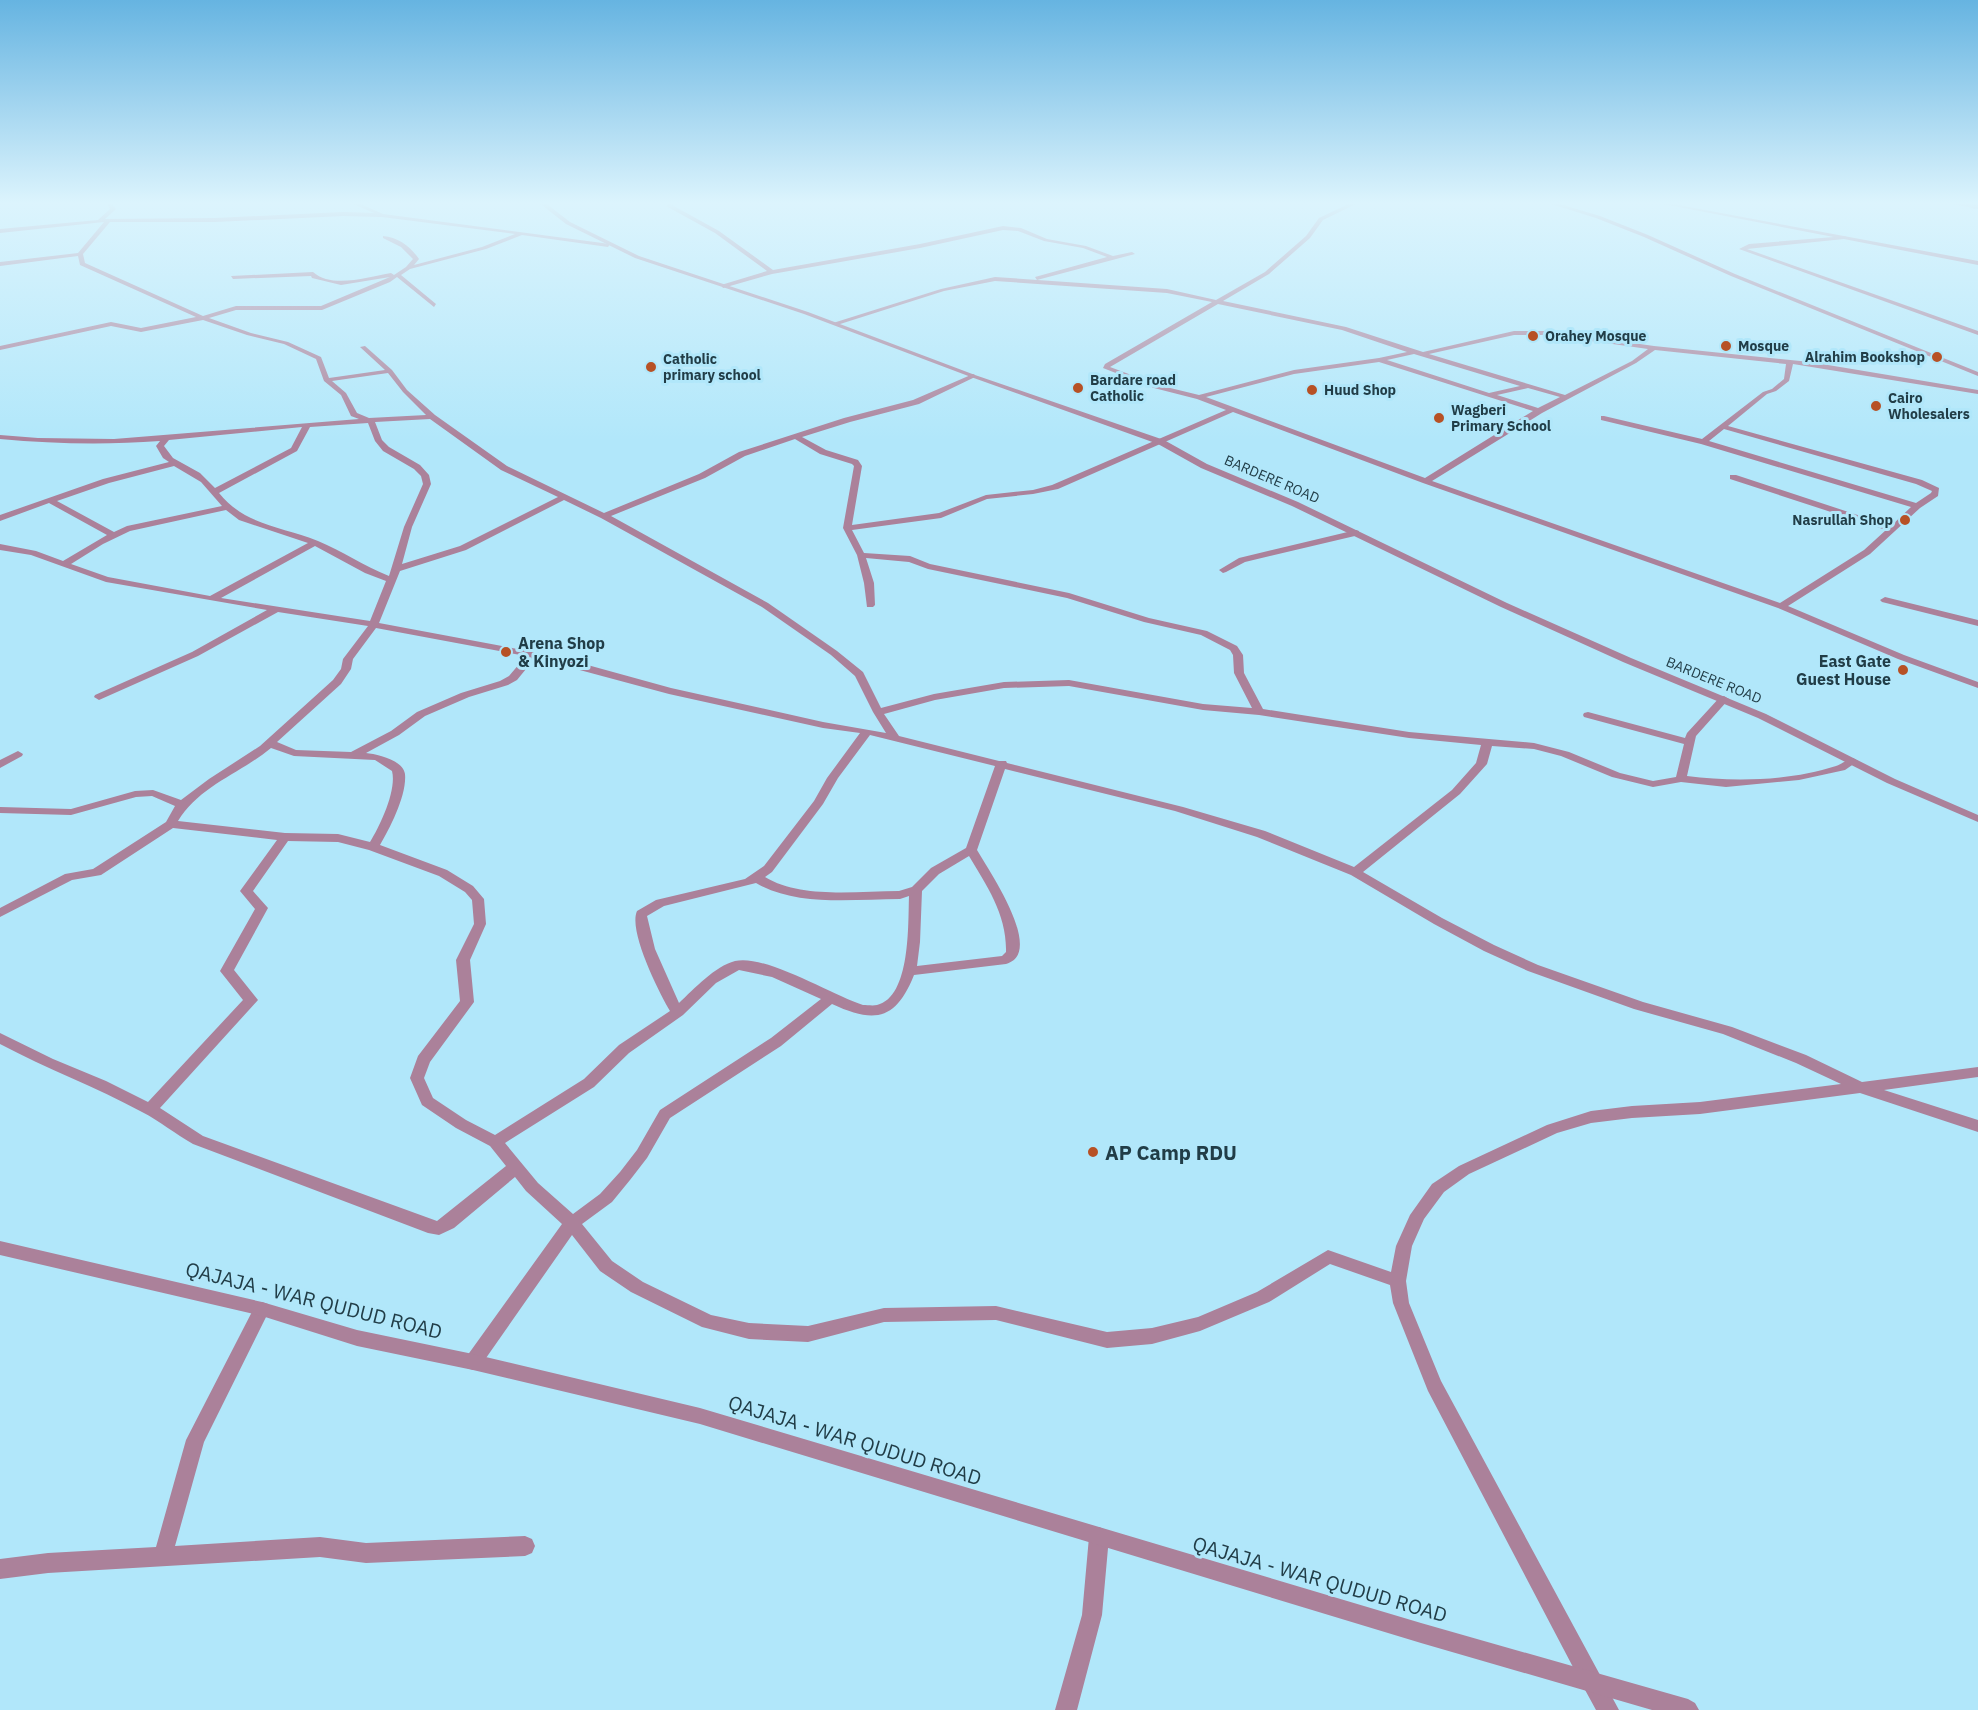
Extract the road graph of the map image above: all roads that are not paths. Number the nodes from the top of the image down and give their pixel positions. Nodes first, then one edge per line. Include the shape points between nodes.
1 (122, 282) edge
2 (382, 282) edge
3 (409, 282) edge
4 (712, 282) edge
5 (733, 282) edge
6 (980, 282) edge
7 (1045, 282) edge
8 (1252, 282) edge
9 (1755, 282) edge
10 (1834, 282) edge
11 (723, 286) junction
12 (1216, 303) junction
13 (434, 305) dead end
14 (203, 318) junction
15 (835, 324) junction
16 (1978, 333) edge
17 (363, 347) dead end
18 (0, 348) edge
19 (1654, 348) junction
20 (1415, 352) junction
21 (1426, 353) junction
22 (1379, 360) junction
23 (1790, 362) junction
24 (390, 370) junction
25 (1978, 374) edge
26 (973, 376) junction
27 (326, 381) junction
28 (1529, 386) junction
29 (1978, 392) edge
30 (1489, 395) junction
31 (1199, 397) junction
32 (1566, 397) junction
33 (1231, 410) junction
34 (1539, 411) junction
35 (432, 417) junction
36 (1604, 418) dead end
37 (372, 422) junction
38 (307, 425) junction
39 (1724, 427) junction
40 (795, 436) junction
41 (0, 437) edge
42 (167, 438) junction
43 (1161, 442) junction
44 (1703, 442) junction
45 (175, 463) junction
46 (1733, 477) dead end
47 (1426, 481) junction
48 (215, 492) junction
49 (564, 497) junction
50 (51, 501) junction
51 (1917, 506) junction
52 (226, 508) junction
53 (604, 516) junction
54 (0, 518) edge
55 (847, 528) junction
56 (1893, 529) junction
57 (1356, 533) junction
58 (113, 535) junction
59 (315, 543) junction
60 (0, 547) edge
61 (861, 555) junction
62 (64, 564) junction
63 (396, 569) junction
64 (1223, 570) dead end
65 (391, 580) junction
66 (213, 598) junction
67 (1885, 600) dead end
68 (870, 605) dead end
69 (1782, 606) junction
70 (278, 608) junction
71 (1978, 623) edge
72 (373, 626) junction
73 (532, 655) junction
74 (1978, 685) edge
75 (99, 697) dead end
76 (1724, 699) junction
77 (878, 712) junction
78 (1260, 712) junction
79 (1588, 715) dead end
80 (867, 731) junction
81 (895, 738) junction
82 (1689, 742) junction
83 (269, 743) junction
84 (1487, 743) junction
85 (18, 754) dead end
86 (350, 757) junction
87 (1853, 761) junction
88 (1002, 763) junction
89 (0, 765) edge
90 (1681, 779) junction
91 (182, 804) junction
92 (0, 810) edge
93 (1978, 819) edge
94 (171, 824) junction
95 (285, 837) junction
96 (373, 847) junction
97 (971, 850) junction
98 (1355, 872) junction
99 (756, 877) junction
100 (916, 890) junction
101 (0, 913) edge
102 (909, 971) junction
103 (831, 998) junction
104 (678, 1012) junction
105 (0, 1038) edge
106 (1978, 1072) edge
107 (1862, 1088) junction
108 (150, 1109) junction
109 (1978, 1126) edge
110 (495, 1142) junction
111 (515, 1168) junction
112 (572, 1223) junction
113 (2, 1251) edge
114 (1398, 1281) junction
115 (262, 1309) junction
116 (473, 1362) junction
117 (1099, 1537) junction
118 (525, 1546) dead end
119 (163, 1555) junction
120 (0, 1569) edge
121 (1591, 1681) junction
122 (1066, 1710) edge
123 (1608, 1710) edge
124 (1688, 1710) edge

1 - 14 street
2 - 14 street via 322,308 236,308
3 - 13 street
4 - 11 street, BARDERE ROAD
5 - 11 street
6 - 15 street
7 - 12 street via 1167,291 1214,299
8 - 12 street
9 - 25 street
10 - 16 street
11 - 15 street, BARDERE ROAD
12 - 20 street via 1344,328
12 - 31 street via 1106,368 1156,387
14 - 18 street via 141,330 111,324
14 - 27 street via 319,358
15 - 26 street, BARDERE ROAD
17 - 24 street
19 - 21 street via 1526,331
19 - 23 street
19 - 32 street
20 - 21 street
20 - 22 street
21 - 28 street
22 - 30 street
22 - 31 street via 1282,374
23 - 29 street
23 - 39 street via 1787,380
24 - 27 street
24 - 35 street
26 - 40 street via 916,402
26 - 43 street, BARDERE ROAD
27 - 37 street via 344,394 354,414
28 - 30 street
28 - 32 street
30 - 34 street
31 - 33 street
32 - 34 street
33 - 43 street
33 - 47 street
34 - 47 street
35 - 37 street
35 - 49 street via 504,468
36 - 44 street
37 - 38 street
37 - 63 street via 386,449 417,466 428,484 408,528
38 - 42 street
38 - 48 street via 294,449
39 - 44 street
39 - 51 street via 1911,479 1936,490
40 - 53 street via 727,460 702,476
40 - 55 street via 858,466
41 - 42 street via 77,444
42 - 45 street via 160,450
43 - 55 street via 1043,490 986,497 925,518
43 - 57 street, BARDERE ROAD via 1204,466
44 - 51 street
45 - 48 street
45 - 50 street via 106,481
46 - 56 street
47 - 69 street
48 - 52 street
49 - 53 street
49 - 63 street via 463,548
50 - 54 street
50 - 58 street
51 - 56 street
52 - 58 street via 143,524
52 - 59 street via 242,518
53 - 77 street via 765,605 834,653 859,674
55 - 61 street
56 - 69 street via 1867,552
57 - 64 street via 1242,560
57 - 76 street, BARDERE ROAD via 1504,605
58 - 62 street
59 - 65 street
59 - 66 street
60 - 62 street
61 - 68 street
61 - 78 street via 910,559 1204,633 1234,648 1239,672
62 - 66 street via 106,579
63 - 65 street
65 - 72 street
66 - 70 street
67 - 71 street
69 - 74 street
70 - 72 street
70 - 75 street via 195,654
72 - 73 street
72 - 83 street via 348,659 337,682
73 - 80 street via 669,691
73 - 86 street via 513,678 421,714
76 - 82 street via 1694,729
76 - 87 street, BARDERE ROAD
77 - 78 street via 934,697 1004,685 1051,682 1085,684 1203,707
77 - 81 street
78 - 84 street
79 - 82 street
80 - 81 street
80 - 99 street via 819,802 768,869
81 - 88 street
82 - 90 street
83 - 86 street via 294,753
83 - 91 street
84 - 90 street via 1549,749 1637,782 1653,784
84 - 98 street via 1481,764 1456,792
85 - 89 street
86 - 96 street via 378,757 389,762 399,774 384,828
87 - 90 street via 1841,768 1758,782 1726,784
87 - 93 street, BARDERE ROAD
88 - 97 street
88 - 98 street via 1220,821
91 - 92 street via 153,793 135,794 71,812
91 - 94 street
94 - 95 street
94 - 101 street via 97,872 69,878
95 - 96 street via 338,838
95 - 108 street via 246,891 262,908 226,971 251,1000
96 - 110 street via 443,873 478,899 480,924 464,960 467,1002 423,1060 417,1078 427,1101
97 - 100 street via 936,871
97 - 102 street via 1002,902 1013,936 1013,953 1006,960
98 - 107 street via 1448,926 1533,968 1639,1006 1727,1030
99 - 100 street via 776,889 812,895 900,895
99 - 104 street via 660,903 641,914 642,930 669,999
100 - 102 street
102 - 103 street via 899,998 879,1011 859,1010
103 - 104 street via 797,981 737,964 711,980
103 - 112 street via 776,1042 665,1114 642,1154 606,1198
104 - 110 street via 624,1049 589,1083
105 - 108 street
106 - 107 street
107 - 109 street
107 - 114 street via 1591,1117 1552,1129 1464,1170 1438,1188 1418,1215 1404,1246
108 - 111 street via 198,1140 439,1228
110 - 111 street
111 - 112 street
112 - 114 street via 606,1266 637,1287 708,1322 749,1331 808,1334 884,1315 996,1313 1107,1340 1152,1336 1200,1324 1263,1298 1328,1257
112 - 116 street
113 - 115 street, QAJAJA - WAR QUDUD ROAD
114 - 121 street via 1401,1303 1434,1385
115 - 116 street, QAJAJA - WAR QUDUD ROAD via 357,1338
115 - 119 street via 195,1440
116 - 117 street, QAJAJA - WAR QUDUD ROAD via 700,1416
117 - 121 street, QAJAJA - WAR QUDUD ROAD
117 - 122 street via 1092,1616
118 - 119 street via 366,1553 320,1547
119 - 120 street
121 - 123 street
121 - 124 street, QAJAJA - WAR QUDUD ROAD

